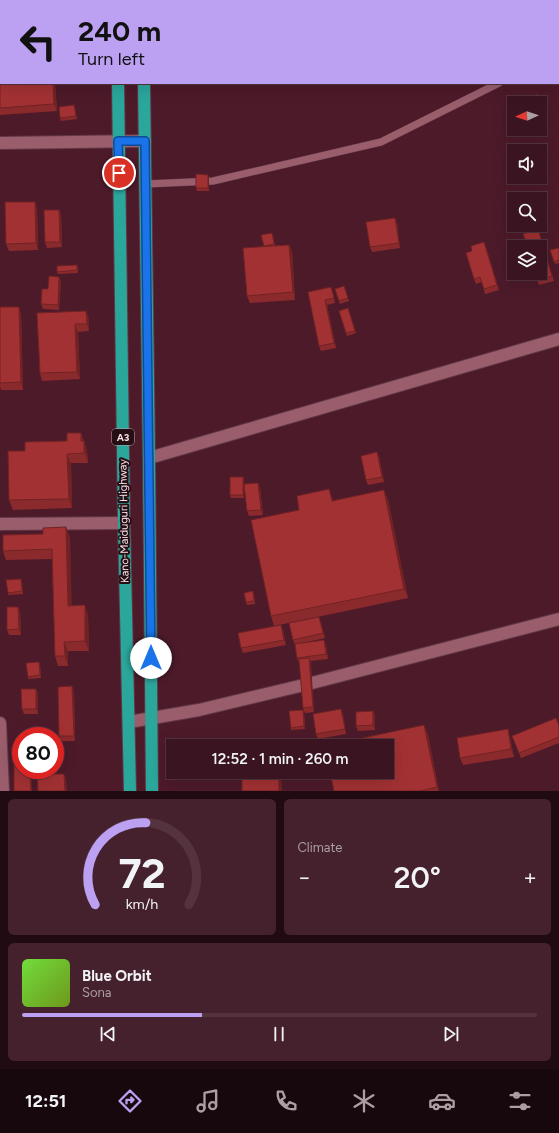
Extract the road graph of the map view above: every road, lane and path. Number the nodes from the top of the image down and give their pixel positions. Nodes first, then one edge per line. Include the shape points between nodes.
1 (118, 84) edge
2 (144, 84) edge
3 (497, 84) edge
4 (118, 141) junction
5 (145, 141) junction
6 (0, 143) edge
7 (146, 184) junction
8 (559, 339) edge
9 (149, 458) junction
10 (124, 523) junction
11 (0, 524) edge
12 (559, 619) edge
13 (151, 719) junction
14 (129, 722) junction
15 (0, 723) edge
16 (3, 791) edge
17 (130, 791) edge
18 (152, 791) edge

1 - 4 highway, Kano-Maiduguri Highway / A3
2 - 5 highway, A3
3 - 7 lane via 381,142 213,181
4 - 5 street
4 - 6 street
4 - 10 highway, Kano-Maiduguri Highway / A3
5 - 7 highway, A3
7 - 9 highway, A3
8 - 9 street
9 - 13 highway, A3
10 - 11 street
10 - 14 highway, Kano-Maiduguri Highway / A3
12 - 13 street via 308,684
13 - 14 street
13 - 18 highway, A3
14 - 17 highway, Kano-Maiduguri Highway / A3
15 - 16 street

